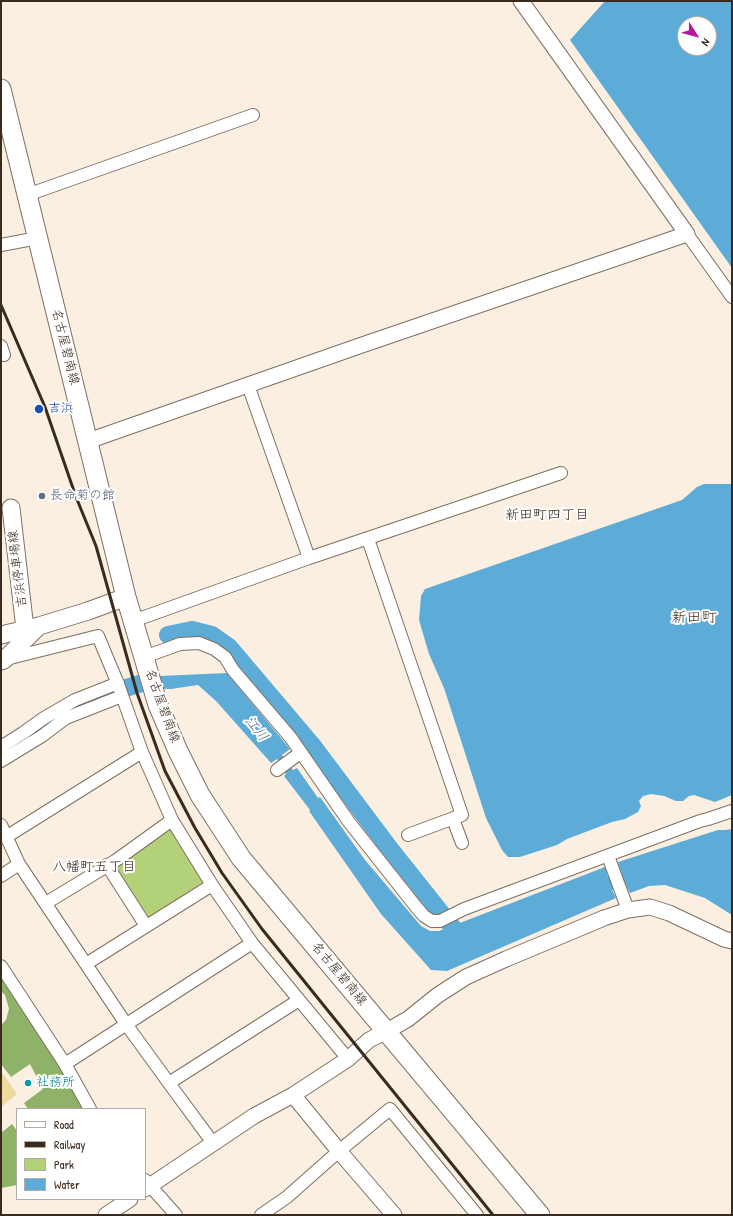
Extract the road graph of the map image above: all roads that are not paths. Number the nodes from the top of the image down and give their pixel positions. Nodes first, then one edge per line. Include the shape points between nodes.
1 (521, 1) edge
2 (1, 89) edge
3 (253, 115) dead end
4 (27, 195) junction
5 (687, 234) junction
6 (38, 238) junction
7 (1, 245) edge
8 (732, 297) edge
9 (248, 385) junction
10 (88, 441) junction
11 (561, 472) dead end
12 (6, 510) edge
13 (368, 539) junction
14 (309, 558) junction
15 (126, 597) junction
16 (133, 621) junction
17 (32, 628) junction
18 (1, 635) edge
19 (144, 658) junction
20 (3, 660) edge
21 (120, 689) junction
22 (1, 748) edge
23 (142, 752) junction
24 (300, 753) junction
25 (1, 761) edge
26 (277, 770) dead end
27 (732, 811) edge
28 (453, 819) junction
29 (172, 820) junction
30 (1, 825) edge
31 (408, 835) dead end
32 (6, 837) junction
33 (462, 844) dead end
34 (609, 859) junction
35 (19, 864) junction
36 (107, 866) junction
37 (1, 876) edge
38 (212, 885) junction
39 (46, 903) junction
40 (626, 905) junction
41 (146, 926) junction
42 (729, 941) edge
43 (252, 943) junction
44 (86, 964) junction
45 (1, 966) edge
46 (300, 1000) junction
47 (126, 1024) junction
48 (387, 1032) junction
49 (348, 1059) junction
50 (65, 1064) junction
51 (169, 1083) junction
52 (294, 1095) junction
53 (89, 1108) edge
54 (214, 1143) junction
55 (339, 1151) junction
56 (147, 1185) edge
57 (128, 1200) edge
58 (106, 1215) edge
59 (176, 1215) edge
60 (261, 1215) edge
61 (394, 1215) edge
62 (478, 1215) edge
63 (540, 1215) edge

1 - 5 street
2 - 4 main road, 名古屋碧南線
3 - 4 street
4 - 6 main road, 名古屋碧南線
5 - 8 street
5 - 9 street
6 - 7 street
6 - 10 main road, 名古屋碧南線
9 - 10 street
9 - 14 street
10 - 15 main road, 名古屋碧南線
11 - 13 street
12 - 17 main road, 吉浜停車場線
13 - 14 street
13 - 28 street via 462,816
14 - 16 street
15 - 16 main road, 名古屋碧南線
15 - 17 main road
16 - 19 main road, 名古屋碧南線
17 - 18 main road
17 - 20 main road
19 - 24 street via 180,644 199,643 214,649 225,657 233,670 291,738
19 - 48 main road, 名古屋碧南線 via 158,705 200,795 241,858
20 - 21 street via 98,636
21 - 22 street via 75,700
21 - 23 street
21 - 25 street via 66,718
23 - 29 street
23 - 32 street
24 - 26 street
24 - 34 street via 349,822 417,908 432,920 440,921 464,909
27 - 34 street via 700,821
28 - 31 street
28 - 33 street
29 - 36 street
29 - 38 street
30 - 32 street
32 - 35 street
34 - 40 street
35 - 37 street
35 - 39 street
36 - 39 street
36 - 41 street
38 - 41 street
38 - 43 street
39 - 44 street
40 - 42 street via 650,907 669,913
40 - 48 street via 604,918 466,977
41 - 44 street
43 - 46 street
43 - 47 street
44 - 47 street
45 - 50 street
46 - 49 street
46 - 51 street
47 - 50 street
47 - 51 street
48 - 49 street via 369,1040
48 - 63 main road, 名古屋碧南線
49 - 52 street
50 - 53 street
51 - 54 street
52 - 54 street via 254,1116
52 - 55 street
54 - 56 street
55 - 60 street via 287,1197
55 - 61 street
55 - 62 street via 390,1109
56 - 59 street
57 - 58 street

